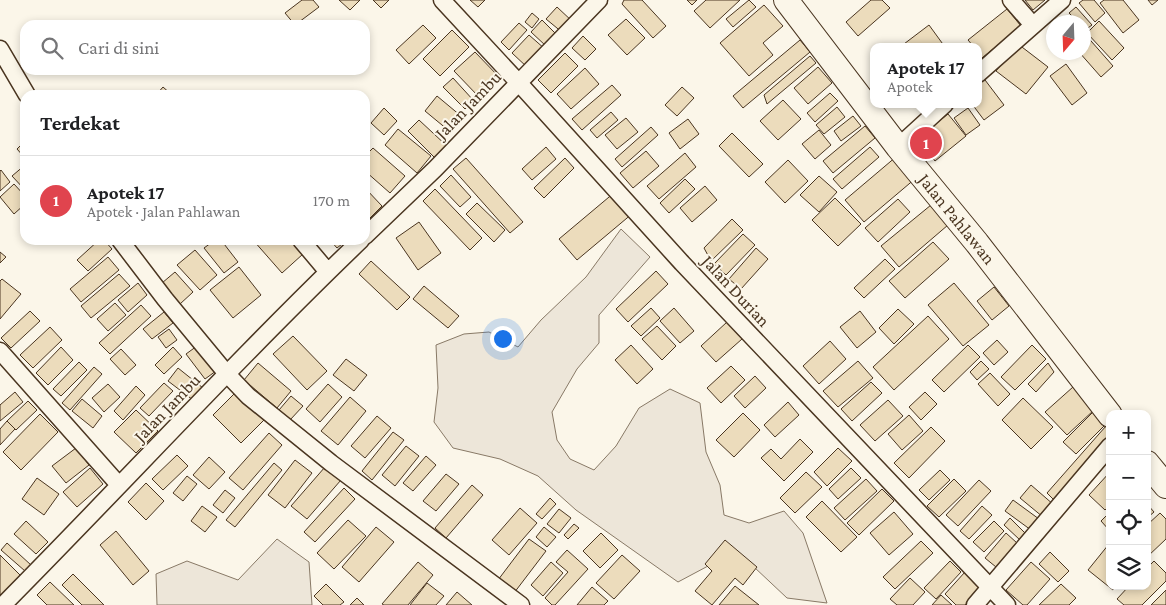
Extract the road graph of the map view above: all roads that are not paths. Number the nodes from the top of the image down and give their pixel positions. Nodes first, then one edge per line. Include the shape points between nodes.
1 (442, 0) edge
2 (599, 0) edge
3 (786, 0) edge
4 (1011, 0) edge
5 (1062, 0) edge
6 (1032, 24) junction
7 (0, 49) edge
8 (982, 70) edge
9 (518, 82) junction
10 (24, 90) edge
11 (941, 108) edge
12 (898, 147) junction
13 (370, 231) edge
14 (124, 245) edge
15 (305, 245) edge
16 (356, 245) edge
17 (328, 272) junction
18 (0, 351) edge
19 (227, 374) junction
20 (1106, 410) edge
21 (1106, 451) edge
22 (1151, 467) edge
23 (119, 486) junction
24 (1166, 486) edge
25 (990, 587) junction
26 (3, 605) edge
27 (521, 605) edge
28 (975, 605) edge
29 (1007, 605) edge

1 - 9 street, Jalan Durian
2 - 9 street, Jalan Jambu
3 - 12 main road, Jalan Pahlawan
4 - 6 street
5 - 6 street
6 - 8 street
7 - 10 street
9 - 13 street, Jalan Jambu
9 - 25 street, Jalan Durian via 682,263
11 - 12 street
12 - 20 main road, Jalan Pahlawan
14 - 19 street
15 - 17 street
16 - 17 street, Jalan Jambu
17 - 19 street, Jalan Jambu
18 - 23 street
19 - 23 street, Jalan Jambu
19 - 27 street via 291,432
21 - 25 street
22 - 24 main road
23 - 26 street, Jalan Jambu
25 - 28 street
25 - 29 street, Jalan Durian

